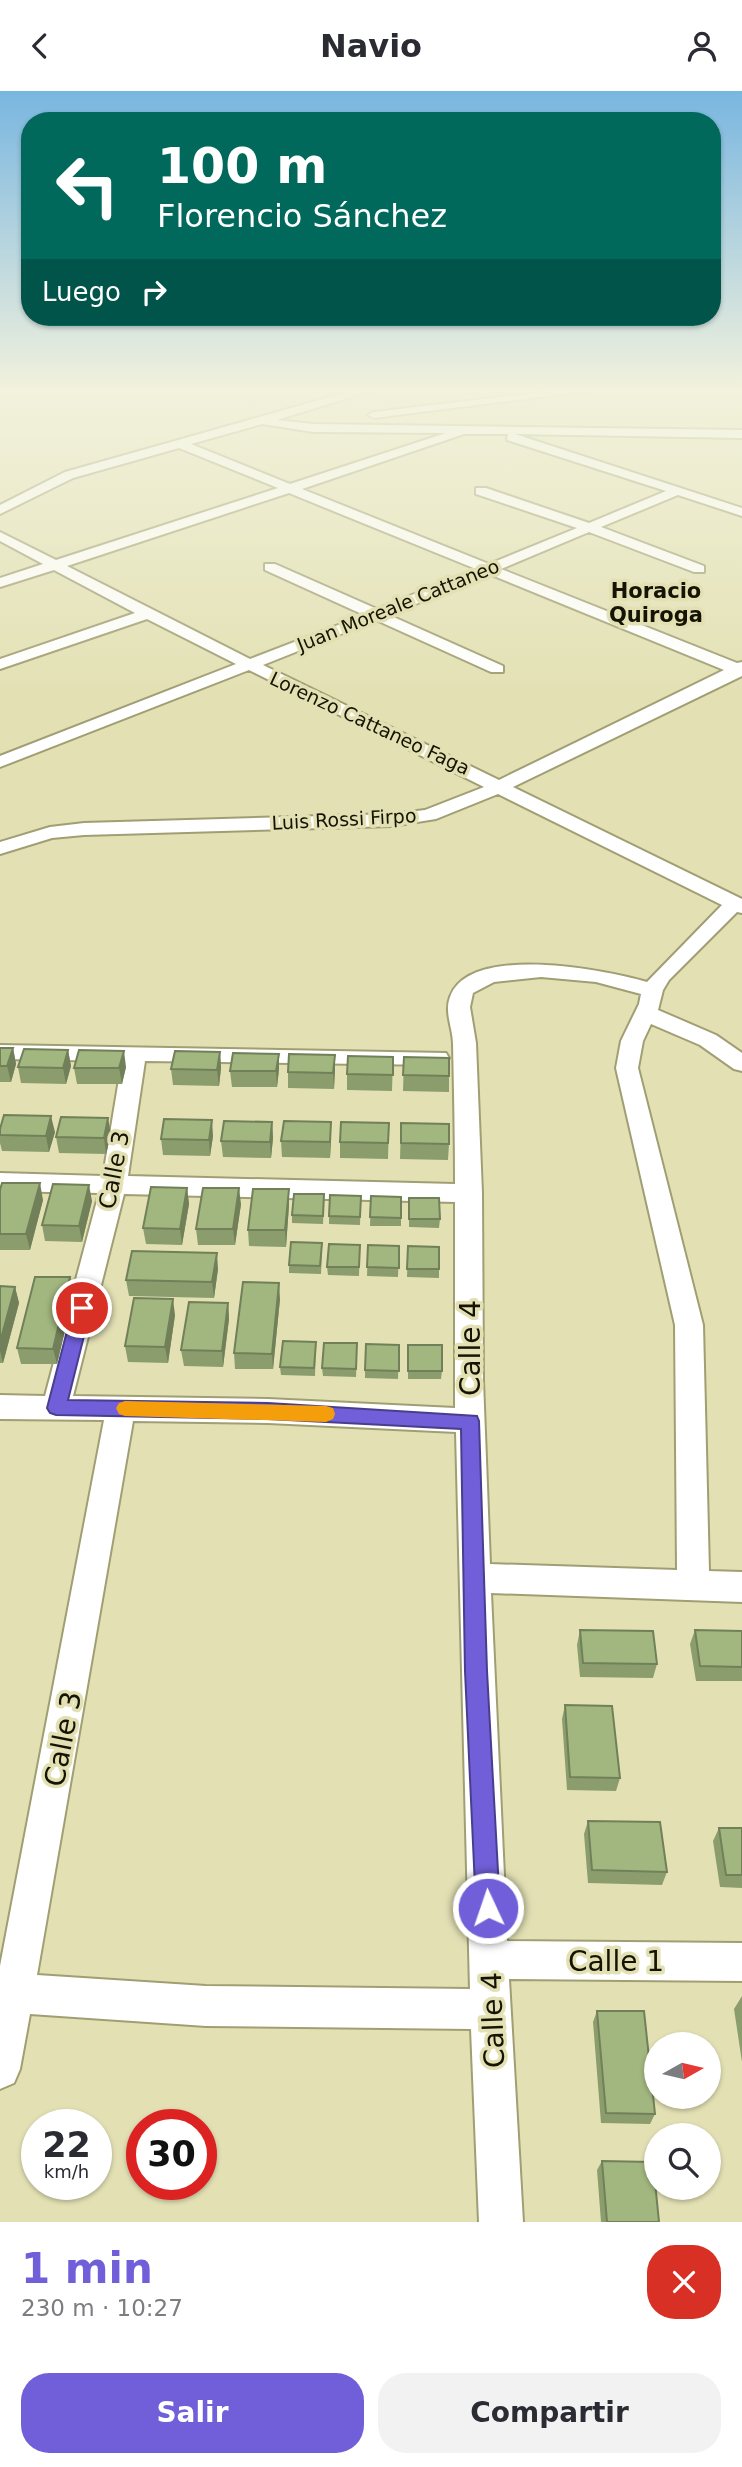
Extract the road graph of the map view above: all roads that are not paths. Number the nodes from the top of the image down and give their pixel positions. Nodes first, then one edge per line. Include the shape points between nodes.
1 (39, 490) edge
2 (284, 490) edge
3 (297, 490) edge
4 (481, 491) dead end
5 (678, 491) joint
6 (705, 500) junction
7 (742, 500) edge
8 (0, 510) edge
9 (742, 512) edge
10 (588, 527) junction
11 (0, 536) edge
12 (55, 565) junction
13 (270, 566) dead end
14 (491, 568) junction
15 (699, 569) dead end
16 (0, 583) edge
17 (146, 614) junction
18 (376, 615) junction
19 (0, 664) edge
20 (247, 665) junction
21 (497, 669) dead end
22 (741, 669) edge
23 (0, 762) edge
24 (501, 786) junction
25 (0, 848) edge
26 (738, 905) edge
27 (648, 1001) junction
28 (0, 1052) edge
29 (135, 1054) junction
30 (462, 1062) junction
31 (742, 1064) edge
32 (0, 1182) edge
33 (114, 1184) junction
34 (469, 1193) junction
35 (0, 1407) edge
36 (56, 1408) junction
37 (121, 1408) junction
38 (470, 1421) junction
39 (476, 1578) junction
40 (693, 1586) junction
41 (742, 1587) edge
42 (491, 1960) junction
43 (742, 1962) edge
44 (8, 1992) edge
45 (493, 2009) junction
46 (0, 2069) edge
47 (501, 2222) edge

1 - 8 street
2 - 12 street
3 - 14 street
4 - 10 street
5 - 6 street
5 - 10 street, Juan Moreale Cattaneo
6 - 7 street
6 - 9 street
10 - 14 street, Juan Moreale Cattaneo
10 - 15 street
11 - 12 street, Lorenzo Cattaneo Faga
12 - 16 street
12 - 17 street, Lorenzo Cattaneo Faga
13 - 18 street
14 - 18 street, Juan Moreale Cattaneo
14 - 22 street
17 - 19 street
17 - 20 street, Lorenzo Cattaneo Faga
18 - 20 street, Juan Moreale Cattaneo
18 - 21 street
20 - 23 street, Juan Moreale Cattaneo
20 - 24 street, Lorenzo Cattaneo Faga
22 - 24 street, Luis Rossi Firpo
24 - 25 street, Luis Rossi Firpo via 429,815 392,820 84,829 50,832
24 - 26 street, Lorenzo Cattaneo Faga
26 - 27 street via 660,976
27 - 30 street, Calle 4 via 606,977 545,969 492,976 477,981 461,995
27 - 31 street, Calle 4
27 - 40 street via 627,1068 689,1325
28 - 29 street
29 - 30 street
29 - 33 street, Calle 3
30 - 34 street, Calle 4
32 - 33 street
33 - 34 street
33 - 36 street, Calle 3
34 - 38 street, Calle 4
35 - 36 street
36 - 37 street
37 - 38 street
37 - 44 street, Calle 3
38 - 39 street, Calle 4
39 - 40 street
39 - 42 street, Calle 4 via 476,1671
40 - 41 street
42 - 43 street, Calle 1
42 - 45 street, Calle 4
44 - 45 street via 206,2005
44 - 46 street, Calle 3
45 - 47 street, Calle 4

